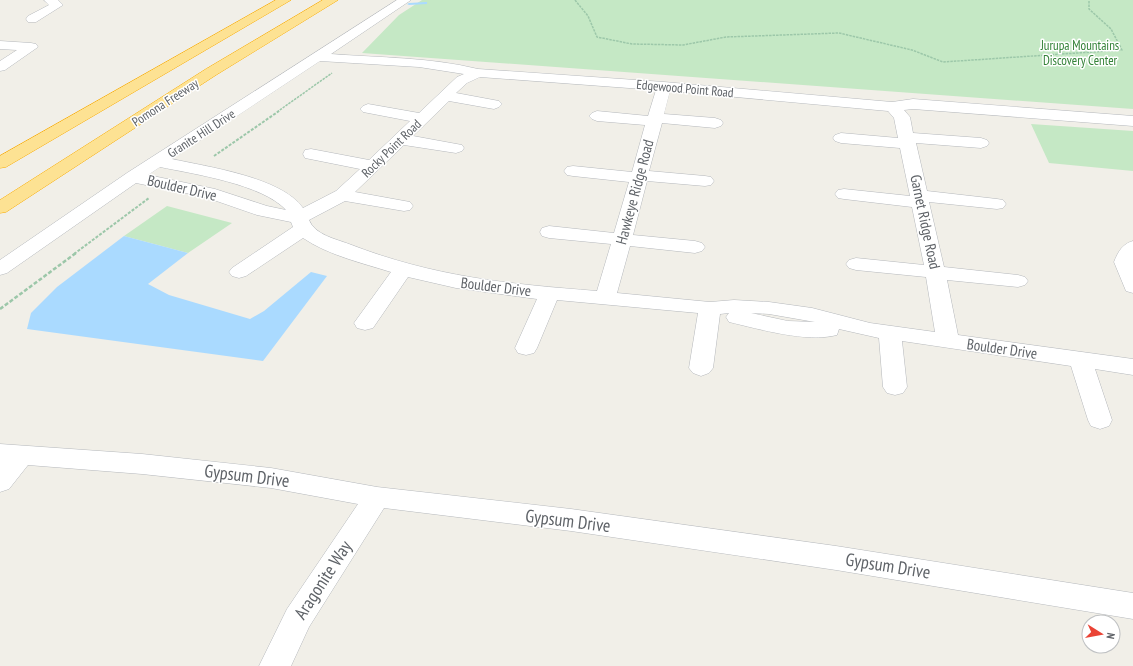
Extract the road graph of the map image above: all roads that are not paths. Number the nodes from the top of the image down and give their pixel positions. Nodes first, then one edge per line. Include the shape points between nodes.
1 (50, 0) edge
2 (286, 0) edge
3 (332, 0) edge
4 (405, 0) edge
5 (32, 19) dead end
6 (0, 45) edge
7 (319, 57) junction
8 (0, 67) edge
9 (478, 73) junction
10 (664, 86) junction
11 (445, 96) junction
12 (494, 104) dead end
13 (892, 106) junction
14 (368, 109) dead end
15 (597, 116) dead end
16 (422, 118) junction
17 (654, 120) junction
18 (1133, 122) edge
19 (70, 123) junction
20 (716, 123) dead end
21 (841, 138) dead end
22 (400, 139) junction
23 (907, 140) junction
24 (981, 144) dead end
25 (456, 148) dead end
26 (0, 150) edge
27 (310, 154) dead end
28 (158, 161) junction
29 (0, 163) edge
30 (372, 166) junction
31 (573, 171) dead end
32 (639, 176) junction
33 (133, 177) junction
34 (705, 181) dead end
35 (268, 191) junction
36 (844, 194) dead end
37 (342, 195) junction
38 (920, 199) junction
39 (245, 203) junction
40 (997, 204) dead end
41 (404, 206) dead end
42 (0, 208) edge
43 (301, 223) junction
44 (549, 232) dead end
45 (622, 239) junction
46 (695, 247) dead end
47 (1133, 247) edge
48 (856, 264) dead end
49 (0, 269) edge
50 (403, 270) junction
51 (239, 272) dead end
52 (936, 272) junction
53 (1018, 281) dead end
54 (1133, 287) edge
55 (550, 293) junction
56 (606, 298) junction
57 (710, 308) junction
58 (365, 323) dead end
59 (880, 331) junction
60 (948, 342) junction
61 (526, 348) dead end
62 (1081, 360) junction
63 (1133, 367) edge
64 (701, 368) dead end
65 (895, 387) dead end
66 (1100, 420) dead end
67 (10, 454) edge
68 (0, 482) edge
69 (377, 497) junction
70 (1133, 606) edge
71 (275, 666) edge

1 - 5 street via 57,5
2 - 19 highway, Pomona Freeway
3 - 42 highway, Pomona Freeway via 211,72
4 - 7 street, Granite Hill Drive
6 - 8 street via 31,47
7 - 9 street, Edgewood Point Road via 351,61 434,63 452,65
7 - 28 street, Granite Hill Drive
9 - 10 street, Edgewood Point Road
9 - 11 street, Rocky Point Road via 462,80
10 - 13 street, Edgewood Point Road
10 - 17 street, Hawkeye Ridge Road
11 - 12 street
11 - 16 street, Rocky Point Road
13 - 18 street, Edgewood Point Road via 913,104
13 - 23 street, Garnet Ridge Road via 902,117
14 - 16 street
15 - 17 street
16 - 22 street, Rocky Point Road
17 - 20 street
17 - 32 street, Hawkeye Ridge Road
19 - 26 highway
19 - 29 highway, Pomona Freeway
21 - 23 street
22 - 25 street
22 - 30 street, Rocky Point Road
23 - 24 street
23 - 38 street, Garnet Ridge Road
27 - 30 street
28 - 33 street, Granite Hill Drive
28 - 35 street, Boulder Drive
30 - 37 street, Rocky Point Road
31 - 32 street
32 - 34 street
32 - 45 street, Hawkeye Ridge Road
33 - 39 street, Boulder Drive
33 - 49 street, Granite Hill Drive
35 - 39 street
35 - 43 street, Boulder Drive via 286,200
36 - 38 street
37 - 41 street
37 - 43 street, Rocky Point Road
38 - 40 street
38 - 52 street, Garnet Ridge Road
39 - 43 street, Boulder Drive
43 - 50 street, Boulder Drive via 318,238
43 - 51 street, Rocky Point Road
44 - 45 street
45 - 46 street
45 - 56 street, Hawkeye Ridge Road
47 - 54 street via 1124,262
48 - 52 street
50 - 55 street, Boulder Drive via 456,282
50 - 58 street
52 - 53 street
52 - 60 street, Garnet Ridge Road
55 - 56 street, Boulder Drive
55 - 61 street
56 - 57 street, Boulder Drive
57 - 59 street, Boulder Drive via 744,319 788,328
57 - 64 street
59 - 60 street, Boulder Drive
59 - 65 street
60 - 62 street, Boulder Drive
62 - 63 street, Boulder Drive
62 - 66 street
67 - 68 street
67 - 69 street, Gypsum Drive via 142,464 271,478
69 - 70 street, Gypsum Drive via 571,520 821,556
69 - 71 street, Aragonite Way via 298,618

